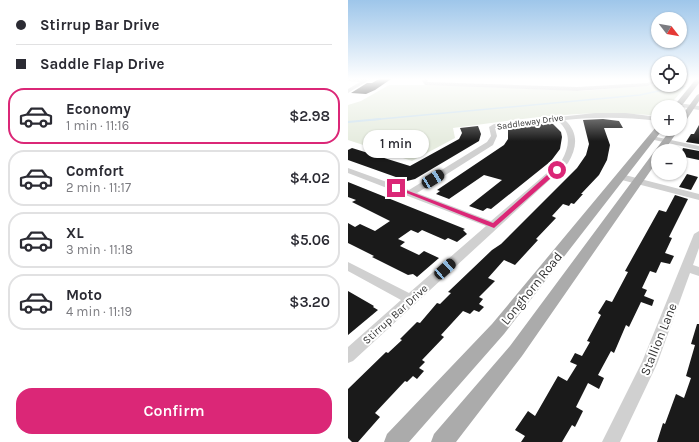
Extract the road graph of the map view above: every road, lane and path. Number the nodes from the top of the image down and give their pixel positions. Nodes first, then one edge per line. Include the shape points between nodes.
1 (695, 108) edge
2 (687, 116) edge
3 (559, 118) junction
4 (651, 119) edge
5 (652, 138) joint
6 (658, 144) edge
7 (687, 148) edge
8 (699, 148) edge
9 (651, 163) edge
10 (348, 170) edge
11 (621, 177) junction
12 (638, 181) junction
13 (411, 193) junction
14 (699, 197) edge
15 (494, 226) junction
16 (699, 234) edge
17 (348, 266) edge
18 (693, 270) edge
19 (411, 300) junction
20 (348, 356) edge
21 (395, 442) edge
22 (442, 442) edge
23 (611, 442) edge

1 - 2 main road
3 - 4 street, Saddleway Drive via 607,114
3 - 13 street, Saddleway Drive via 492,127 494,136 490,143
3 - 15 street, Stirrup Bar Drive via 571,131 573,142 565,161
5 - 6 street
5 - 11 main road, Longhorn Road
7 - 8 street
9 - 12 main road, Longhorn Road
10 - 13 street
11 - 12 street
11 - 21 main road, Longhorn Road via 498,329
12 - 14 street
12 - 22 main road, Longhorn Road via 516,351
13 - 15 street
15 - 19 street, Stirrup Bar Drive
16 - 18 street, Stallion Lane
17 - 19 street
18 - 23 street, Stallion Lane
19 - 20 street, Stirrup Bar Drive

